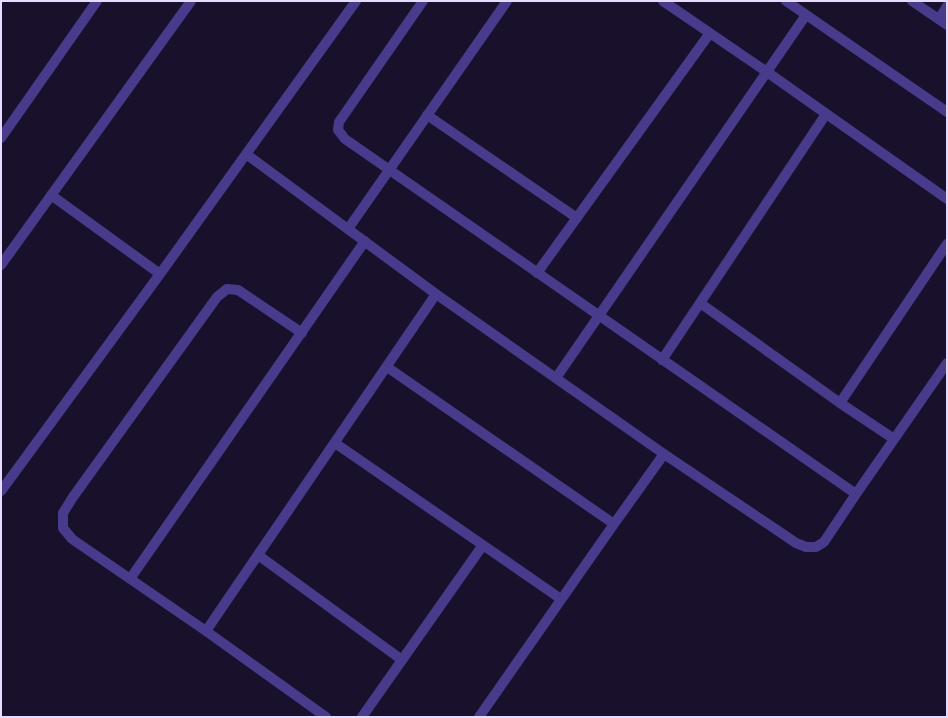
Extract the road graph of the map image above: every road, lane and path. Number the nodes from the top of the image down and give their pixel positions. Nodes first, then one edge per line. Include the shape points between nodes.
1 (98, 1) edge
2 (191, 1) edge
3 (356, 1) edge
4 (423, 1) edge
5 (507, 1) edge
6 (663, 1) edge
7 (786, 1) edge
8 (912, 1) edge
9 (947, 6) edge
10 (806, 15) junction
11 (943, 22) edge
12 (710, 33) junction
13 (767, 72) junction
14 (947, 112) edge
15 (826, 114) junction
16 (427, 115) junction
17 (1, 138) edge
18 (246, 154) junction
19 (389, 169) junction
20 (51, 195) junction
21 (947, 199) edge
22 (577, 218) junction
23 (348, 229) junction
24 (365, 241) junction
25 (947, 244) edge
26 (1, 265) edge
27 (537, 273) junction
28 (160, 274) junction
29 (436, 294) junction
30 (700, 303) junction
31 (599, 316) junction
32 (302, 333) junction
33 (662, 360) junction
34 (947, 363) edge
35 (388, 367) junction
36 (556, 378) junction
37 (840, 403) junction
38 (894, 439) junction
39 (336, 443) junction
40 (664, 454) junction
41 (1, 491) edge
42 (856, 494) junction
43 (614, 524) junction
44 (483, 545) junction
45 (258, 555) junction
46 (130, 579) junction
47 (561, 599) junction
48 (206, 631) junction
49 (402, 660) junction
50 (326, 717) edge
51 (362, 717) edge
52 (479, 717) edge

1 - 17 street
2 - 20 street
3 - 18 street
4 - 19 street via 339,122 338,130 345,139
5 - 16 street
6 - 12 street
7 - 10 street
8 - 11 street
9 - 11 street
10 - 13 street
10 - 14 street
12 - 13 street
12 - 22 street
13 - 15 street
13 - 31 street
15 - 21 street
15 - 30 street
16 - 19 street
16 - 22 street
18 - 23 street
18 - 28 street
19 - 23 street
19 - 27 street
20 - 26 street
20 - 28 street
22 - 27 street
23 - 24 street
24 - 29 street
24 - 32 street
25 - 37 street
27 - 31 street
28 - 41 street
29 - 35 street
29 - 36 street
30 - 33 street
30 - 37 street
31 - 33 street
31 - 36 street
32 - 46 street
32 - 46 street via 238,290 227,289 217,297 73,497 63,513 63,528 72,539
33 - 42 street
34 - 38 street
35 - 39 street
35 - 43 street
36 - 40 street
37 - 38 street
38 - 42 street
39 - 44 street
39 - 45 street
40 - 42 street via 796,543 806,547 816,547 824,542
40 - 43 street
43 - 47 street
44 - 47 street
44 - 49 street
45 - 48 street
45 - 49 street
46 - 48 street
47 - 52 street
48 - 50 street
49 - 51 street

